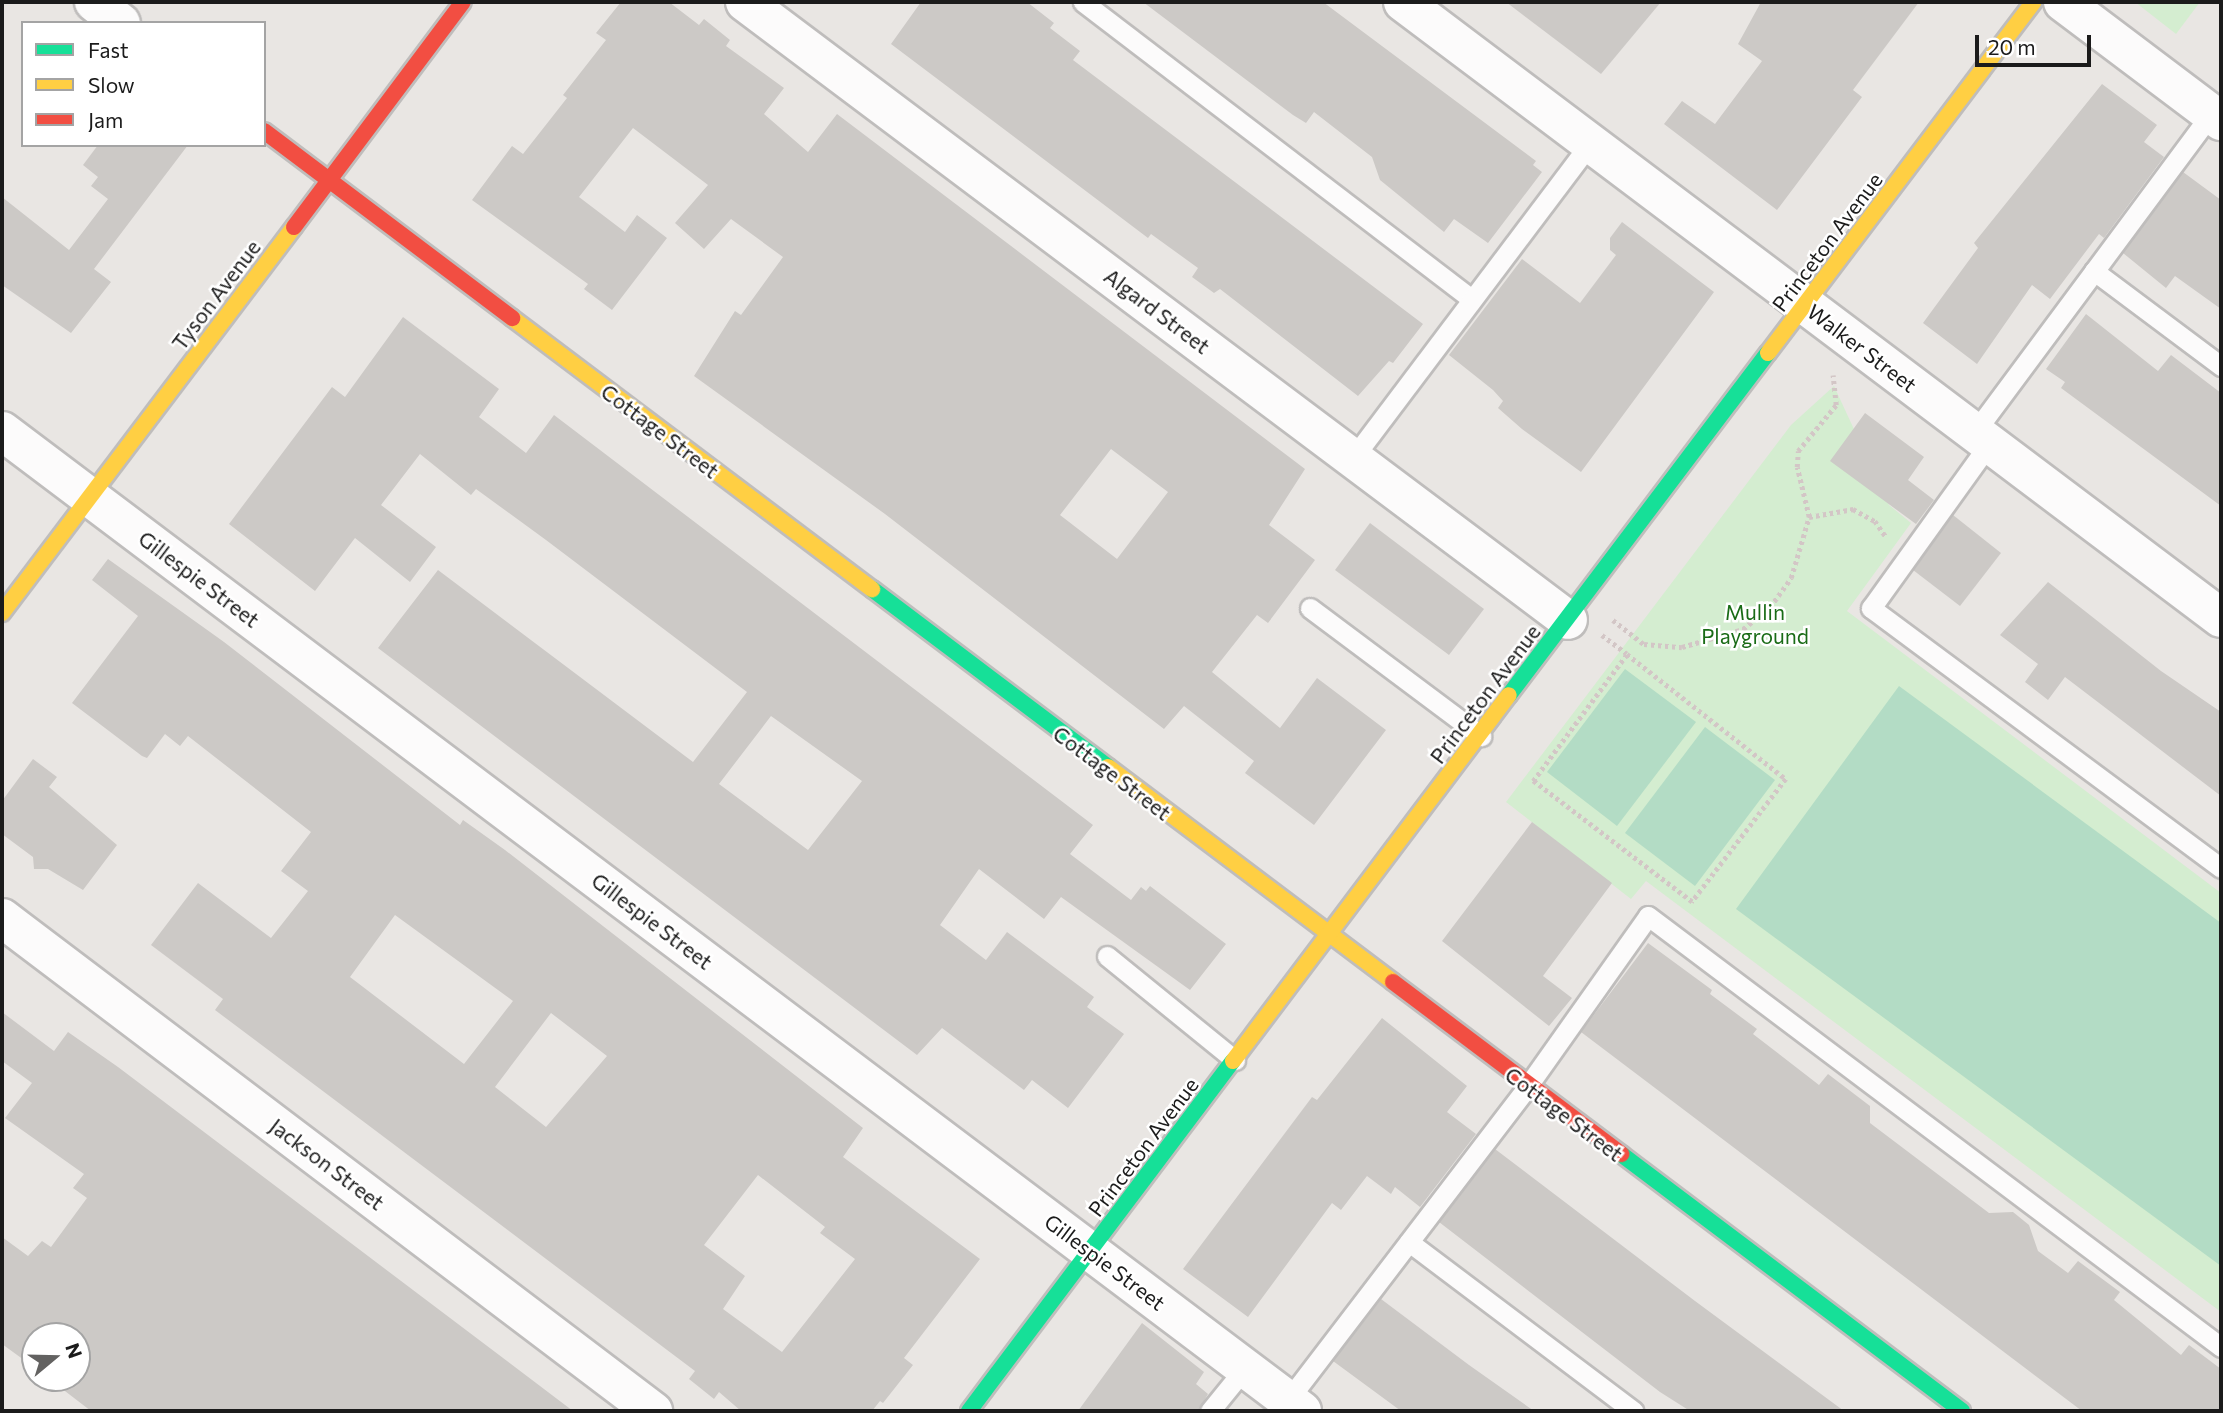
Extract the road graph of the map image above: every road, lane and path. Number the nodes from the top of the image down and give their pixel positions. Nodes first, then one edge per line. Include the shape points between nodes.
1 (93, 2) edge
2 (463, 2) edge
3 (745, 2) edge
4 (1083, 2) edge
5 (1403, 2) edge
6 (2033, 2) edge
7 (2063, 2) edge
8 (118, 21) edge
9 (2218, 112) edge
10 (266, 133) edge
11 (1590, 143) junction
12 (328, 180) junction
13 (2094, 271) junction
14 (1471, 299) junction
15 (1806, 305) junction
16 (2221, 366) edge
17 (1833, 368) dead end
18 (2, 430) edge
19 (1982, 438) junction
20 (1353, 458) junction
21 (89, 497) junction
22 (1809, 517) junction
23 (1888, 545) dead end
24 (1310, 608) dead end
25 (1575, 610) junction
26 (2, 613) edge
27 (2221, 618) edge
28 (1627, 654) junction
29 (1480, 736) junction
30 (2221, 868) edge
31 (2, 918) edge
32 (1328, 936) junction
33 (1107, 956) dead end
34 (1235, 1060) junction
35 (1527, 1087) junction
36 (1409, 1242) junction
37 (1090, 1251) junction
38 (2221, 1347) edge
39 (1245, 1368) junction
40 (1295, 1406) edge
41 (640, 1407) edge
42 (969, 1411) edge
43 (1210, 1411) edge
44 (1633, 1411) edge
45 (1962, 1411) edge

1 - 8 street
2 - 12 street, Tyson Avenue
3 - 20 street, Algard Street
4 - 14 lane
5 - 11 street, Walker Street
6 - 15 street, Princeton Avenue
7 - 9 street
9 - 13 lane
10 - 12 street, Cottage Street
11 - 14 lane
11 - 15 street, Walker Street
12 - 21 street, Tyson Avenue
12 - 32 street, Cottage Street
13 - 16 lane
13 - 19 lane
14 - 20 lane
15 - 19 street, Walker Street
15 - 25 street, Princeton Avenue
17 - 22 path via 1836,405 1798,451 1797,467
18 - 21 street, Gillespie Street
19 - 27 street, Walker Street
19 - 30 lane via 1871,608
20 - 25 street, Algard Street
21 - 26 street, Tyson Avenue
21 - 37 street, Gillespie Street
22 - 23 path via 1840,509 1863,512 1880,527
22 - 25 path via 1791,578 1777,597 1743,629 1717,640 1682,647 1644,643
24 - 29 lane
25 - 28 path
25 - 29 street, Princeton Avenue
28 - 28 path via 1786,779 1692,902 1533,781
29 - 32 street, Princeton Avenue
31 - 41 street, Jackson Street
32 - 34 street, Princeton Avenue
32 - 35 street, Cottage Street
33 - 34 lane
34 - 37 street, Princeton Avenue
35 - 36 lane
35 - 38 lane via 1648,916
35 - 45 street, Cottage Street
36 - 40 lane
36 - 44 lane
37 - 39 street, Gillespie Street
37 - 42 street, Princeton Avenue
39 - 40 street, Gillespie Street
39 - 43 lane

